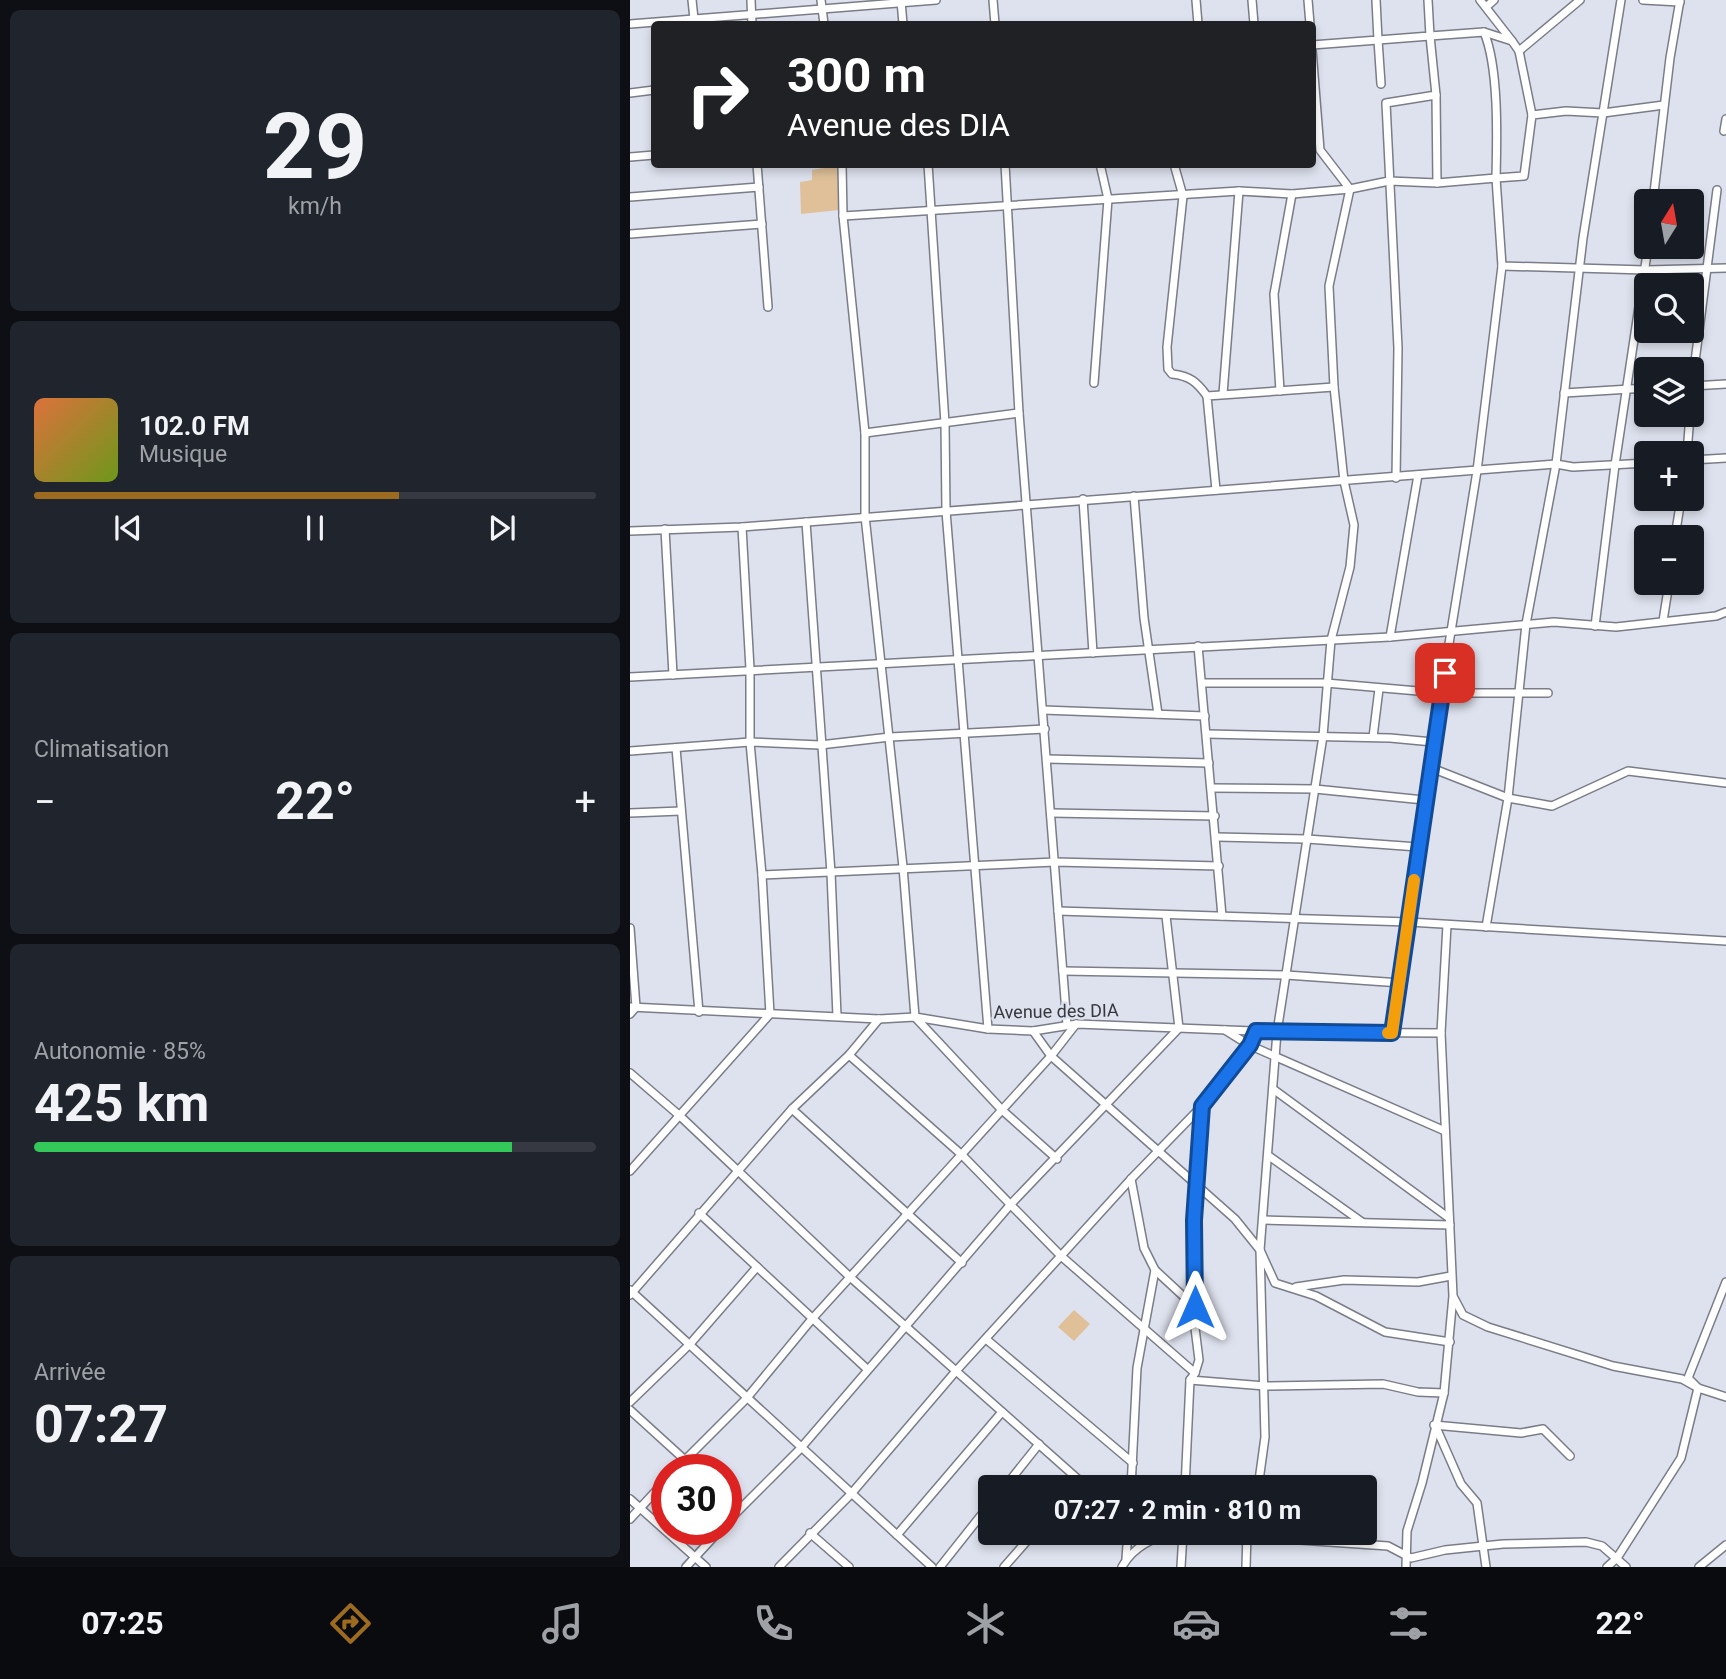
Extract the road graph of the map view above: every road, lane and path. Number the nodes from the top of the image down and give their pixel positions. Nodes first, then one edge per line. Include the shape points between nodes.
1 (692, 0) edge
2 (751, 0) edge
3 (936, 0) edge
4 (993, 0) edge
5 (1196, 0) edge
6 (1252, 0) edge
7 (1308, 0) edge
8 (1376, 0) edge
9 (1428, 0) edge
10 (1494, 0) edge
11 (1580, 0) edge
12 (1621, 0) edge
13 (1643, 0) edge
14 (1680, 1) edge
15 (901, 2) edge
16 (1483, 3) edge
17 (821, 4) edge
18 (752, 14) junction
19 (694, 19) junction
20 (668, 21) edge
21 (752, 21) edge
22 (902, 21) edge
23 (995, 21) edge
24 (1198, 21) edge
25 (1254, 21) edge
26 (1310, 21) edge
27 (651, 22) edge
28 (630, 24) edge
29 (1484, 32) junction
30 (1430, 36) junction
31 (1378, 40) junction
32 (1512, 41) junction
33 (1316, 48) edge
34 (1519, 51) junction
35 (1381, 84) dead end
36 (651, 90) edge
37 (630, 93) edge
38 (1436, 94) junction
39 (1316, 99) edge
40 (1664, 105) junction
41 (1603, 113) junction
42 (1532, 115) junction
43 (1726, 119) edge
44 (1724, 131) dead end
45 (651, 155) edge
46 (630, 158) edge
47 (757, 168) edge
48 (842, 168) edge
49 (928, 168) edge
50 (1005, 168) edge
51 (1101, 168) edge
52 (1175, 168) edge
53 (1496, 178) junction
54 (1389, 181) junction
55 (1437, 183) junction
56 (759, 187) junction
57 (1350, 189) junction
58 (1654, 189) edge
59 (1717, 190) dead end
60 (1239, 191) junction
61 (1292, 194) junction
62 (1183, 196) junction
63 (630, 197) edge
64 (1108, 199) junction
65 (1008, 204) junction
66 (932, 212) junction
67 (844, 216) junction
68 (762, 224) junction
69 (630, 234) edge
70 (1647, 259) edge
71 (1502, 266) junction
72 (1579, 266) junction
73 (1708, 267) junction
74 (1726, 268) edge
75 (1646, 270) junction
76 (768, 307) dead end
77 (1696, 357) edge
78 (1094, 383) dead end
79 (1726, 384) edge
80 (1704, 385) edge
81 (1334, 387) junction
82 (1634, 389) edge
83 (1628, 390) junction
84 (1280, 391) junction
85 (1564, 393) junction
86 (1223, 394) junction
87 (1207, 396) junction
88 (1019, 413) junction
89 (945, 423) junction
90 (865, 433) junction
91 (1726, 458) edge
92 (1704, 459) edge
93 (1556, 464) junction
94 (1634, 464) edge
95 (1615, 465) junction
96 (1477, 471) junction
97 (1418, 475) junction
98 (1396, 478) junction
99 (1344, 481) junction
100 (1216, 490) junction
101 (1134, 496) junction
102 (1083, 499) junction
103 (1027, 504) junction
104 (946, 511) junction
105 (865, 516) junction
106 (806, 522) junction
107 (742, 527) junction
108 (665, 529) junction
109 (630, 531) edge
110 (1667, 595) edge
111 (1726, 612) edge
112 (1663, 621) junction
113 (1526, 624) junction
114 (1595, 626) junction
115 (1452, 632) junction
116 (1390, 637) junction
117 (1331, 640) junction
118 (1198, 646) junction
119 (1148, 650) junction
120 (1093, 653) junction
121 (1038, 657) junction
122 (960, 660) junction
123 (880, 662) junction
124 (818, 666) junction
125 (750, 669) junction
126 (673, 675) junction
127 (630, 677) edge
128 (1326, 683) junction
129 (1202, 684) junction
130 (1379, 689) junction
131 (1441, 693) junction
132 (1519, 693) junction
133 (1548, 693) dead end
134 (1043, 710) junction
135 (1158, 714) junction
136 (1205, 716) junction
137 (1045, 729) junction
138 (966, 734) junction
139 (1207, 734) junction
140 (1323, 736) junction
141 (890, 737) junction
142 (1373, 737) junction
143 (750, 742) junction
144 (1433, 742) junction
145 (820, 745) junction
146 (676, 748) junction
147 (630, 751) edge
148 (1047, 759) junction
149 (1209, 763) junction
150 (1429, 767) junction
151 (1726, 783) edge
152 (1212, 788) junction
153 (1315, 789) junction
154 (1508, 798) junction
155 (1424, 800) junction
156 (681, 811) junction
157 (630, 813) edge
158 (1051, 813) junction
159 (1214, 816) junction
160 (1217, 837) junction
161 (1307, 839) junction
162 (1418, 847) junction
163 (1055, 862) junction
164 (976, 865) junction
165 (1219, 866) junction
166 (903, 867) junction
167 (831, 873) junction
168 (762, 875) junction
169 (1058, 911) junction
170 (1166, 916) junction
171 (1222, 916) junction
172 (1295, 919) junction
173 (1409, 922) junction
174 (1447, 925) junction
175 (1486, 927) junction
176 (630, 928) edge
177 (1726, 941) edge
178 (1063, 971) junction
179 (1173, 972) junction
180 (1286, 975) junction
181 (1401, 983) junction
182 (632, 1009) edge
183 (699, 1012) junction
184 (770, 1014) junction
185 (837, 1016) junction
186 (915, 1017) junction
187 (879, 1019) junction
188 (1077, 1024) junction
189 (1067, 1025) junction
190 (1179, 1028) junction
191 (988, 1029) junction
192 (1224, 1030) junction
193 (1032, 1031) junction
194 (1256, 1031) junction
195 (1278, 1032) junction
196 (1392, 1033) junction
197 (1441, 1033) junction
198 (1250, 1045) junction
199 (1276, 1054) junction
200 (849, 1055) junction
201 (1051, 1056) junction
202 (630, 1073) edge
203 (1273, 1089) junction
204 (1106, 1105) junction
205 (1202, 1106) junction
206 (792, 1109) junction
207 (1002, 1110) junction
208 (680, 1116) junction
209 (1445, 1131) junction
210 (1158, 1152) junction
211 (962, 1155) junction
212 (1269, 1156) junction
213 (1056, 1158) junction
214 (630, 1170) edge
215 (739, 1171) junction
216 (1131, 1179) junction
217 (1199, 1185) junction
218 (1011, 1204) junction
219 (698, 1213) junction
220 (908, 1213) junction
221 (1263, 1220) junction
222 (1449, 1222) junction
223 (1363, 1223) junction
224 (1260, 1250) junction
225 (1061, 1256) junction
226 (962, 1263) junction
227 (757, 1267) junction
228 (1155, 1270) junction
229 (1451, 1276) junction
230 (850, 1277) junction
231 (1726, 1282) edge
232 (1275, 1283) junction
233 (631, 1293) edge
234 (1453, 1296) junction
235 (1195, 1307) junction
236 (812, 1319) junction
237 (905, 1327) junction
238 (1145, 1330) junction
239 (985, 1339) junction
240 (1450, 1342) junction
241 (690, 1344) junction
242 (867, 1369) junction
243 (956, 1371) junction
244 (1193, 1376) junction
245 (1265, 1386) junction
246 (1698, 1388) junction
247 (1444, 1393) junction
248 (1726, 1397) edge
249 (746, 1399) junction
250 (630, 1402) edge
251 (630, 1410) edge
252 (1002, 1412) junction
253 (1434, 1425) junction
254 (1039, 1444) junction
255 (800, 1448) junction
256 (678, 1454) edge
257 (689, 1454) edge
258 (1570, 1457) dead end
259 (1133, 1463) junction
260 (1014, 1475) edge
261 (1075, 1475) edge
262 (1132, 1475) edge
263 (1186, 1475) edge
264 (1260, 1475) edge
265 (851, 1494) junction
266 (651, 1496) edge
267 (630, 1499) edge
268 (742, 1506) edge
269 (640, 1508) junction
270 (630, 1519) edge
271 (978, 1519) edge
272 (810, 1533) junction
273 (897, 1535) junction
274 (706, 1545) edge
275 (1023, 1545) edge
276 (1127, 1545) edge
277 (1143, 1545) edge
278 (1182, 1545) edge
279 (1247, 1545) edge
280 (1376, 1545) edge
281 (1726, 1545) edge
282 (1484, 1547) junction
283 (1404, 1556) junction
284 (695, 1557) junction
285 (1126, 1558) junction
286 (1617, 1558) junction
287 (781, 1566) edge
288 (686, 1567) edge
289 (706, 1567) edge
290 (849, 1567) edge
291 (932, 1567) edge
292 (940, 1567) edge
293 (1004, 1567) edge
294 (1122, 1567) edge
295 (1181, 1567) edge
296 (1246, 1567) edge
297 (1406, 1567) edge
298 (1486, 1567) edge
299 (1608, 1567) edge
300 (1626, 1567) edge
301 (1699, 1567) edge

1 - 19 street
2 - 18 street
3 - 15 street
4 - 23 street
5 - 24 street
6 - 25 street
7 - 26 street
8 - 31 street
9 - 30 street
10 - 16 street
11 - 34 street
12 - 41 street
13 - 14 street
14 - 40 street
15 - 17 street
15 - 22 street
16 - 32 street
17 - 18 street
18 - 19 street
18 - 21 street
19 - 20 street
27 - 28 street
29 - 30 street
29 - 32 street
29 - 53 street via 1490,45
30 - 31 street
30 - 38 street
31 - 33 street
31 - 35 street
32 - 34 street
34 - 42 street
36 - 37 street
38 - 54 street via 1386,103
38 - 55 street
39 - 57 street via 1320,150
40 - 41 street
40 - 58 street
41 - 42 street
41 - 72 street
42 - 53 street via 1524,176
43 - 44 street
45 - 46 street
47 - 56 street
48 - 67 street
49 - 66 street
50 - 65 street
51 - 64 street
52 - 62 street
53 - 55 street
53 - 71 street
54 - 55 street
54 - 57 street
54 - 98 street via 1398,348
56 - 63 street
56 - 68 street
57 - 61 street
57 - 81 street via 1329,286
59 - 73 street
60 - 61 street
60 - 62 street
60 - 86 street
61 - 84 street via 1274,294
62 - 64 street
62 - 87 street via 1168,369 1196,381
64 - 65 street
64 - 78 street
65 - 66 street
65 - 88 street
66 - 67 street
66 - 89 street
67 - 90 street
68 - 69 street
68 - 76 street
70 - 75 street
71 - 72 street
71 - 96 street
72 - 75 street
72 - 85 street
73 - 74 street
73 - 75 street
73 - 77 street
75 - 83 street
79 - 80 street
81 - 84 street
81 - 99 street
82 - 83 street
83 - 85 street
83 - 95 street
84 - 86 street
85 - 93 street
86 - 87 street
87 - 100 street
88 - 89 street
88 - 103 street
89 - 90 street
89 - 104 street
90 - 105 street
91 - 92 street
93 - 95 street
93 - 96 street
93 - 113 street
94 - 95 street
95 - 114 street
96 - 97 street
96 - 115 street
97 - 98 street
97 - 116 street
98 - 99 street
99 - 100 street
99 - 117 street via 1354,526 1350,567
100 - 101 street
101 - 102 street
101 - 119 street
102 - 103 street
102 - 120 street
103 - 104 street
103 - 121 street
104 - 105 street
104 - 122 street
105 - 106 street
105 - 123 street
106 - 107 street
106 - 124 street
107 - 108 street
107 - 125 street
108 - 109 street
108 - 126 street
110 - 112 street
111 - 112 street
112 - 114 street
113 - 114 street
113 - 115 street
113 - 132 street
115 - 116 street
115 - 131 street
116 - 117 street
117 - 118 street
117 - 128 street
118 - 119 street
118 - 129 street
119 - 120 street
119 - 135 street
120 - 121 street
121 - 122 street
121 - 134 street
122 - 123 street
122 - 138 street
123 - 124 street
123 - 141 street
124 - 125 street
124 - 145 street
125 - 126 street
125 - 143 street
126 - 127 street
128 - 129 street
128 - 130 street
128 - 140 street
129 - 136 street
130 - 131 street
130 - 142 street
131 - 132 street
131 - 144 street
132 - 133 street
132 - 154 street
134 - 135 street
134 - 137 street
135 - 136 street
136 - 139 street
137 - 138 street
137 - 148 street
138 - 141 street
138 - 164 street
139 - 140 street
139 - 149 street
140 - 142 street
140 - 153 street
141 - 145 street
141 - 166 street
142 - 144 street
143 - 145 street
143 - 146 street
143 - 168 street
144 - 150 street
145 - 167 street
146 - 147 street
146 - 156 street
148 - 149 street
148 - 158 street
149 - 152 street
150 - 154 street
150 - 155 street
151 - 154 street via 1628,771 1552,806
152 - 153 street
152 - 159 street
153 - 155 street
153 - 161 street
154 - 175 street
155 - 162 street
156 - 157 street
156 - 183 street
158 - 159 street
158 - 163 street
159 - 160 street
160 - 161 street
160 - 165 street
161 - 162 street
161 - 172 street
162 - 173 street
163 - 164 street
163 - 165 street
163 - 169 street
164 - 166 street
164 - 191 street
165 - 171 street
166 - 167 street
166 - 186 street
167 - 168 street
167 - 185 street
168 - 184 street
169 - 170 street
169 - 178 street
170 - 171 street
170 - 179 street
171 - 172 street
172 - 173 street
172 - 180 street
173 - 174 street
173 - 181 street
174 - 175 street
174 - 197 street
175 - 177 street
176 - 182 street
178 - 179 street
178 - 189 street
179 - 180 street
179 - 190 street
180 - 181 street
180 - 195 street
181 - 196 street
182 - 183 street, Avenue des DIA
183 - 184 street, Avenue des DIA
184 - 185 street, Avenue des DIA
184 - 208 street
185 - 187 street, Avenue des DIA
186 - 187 street, Avenue des DIA
186 - 191 street, Avenue des DIA
186 - 207 street
187 - 200 street
188 - 189 street, Avenue des DIA
188 - 190 street, Avenue des DIA
188 - 201 street
189 - 193 street, Avenue des DIA
190 - 192 street, Avenue des DIA
190 - 204 street
191 - 193 street, Avenue des DIA
192 - 194 street, Avenue des DIA
192 - 198 street
193 - 201 street
194 - 195 street, Avenue des DIA
194 - 198 street
195 - 196 street, Avenue des DIA
195 - 199 street
196 - 197 street, Avenue des DIA
197 - 209 street
198 - 199 street
198 - 205 street
199 - 203 street
199 - 209 street
200 - 206 street
200 - 211 street
201 - 204 street
201 - 207 street
202 - 208 street
203 - 212 street
203 - 222 street
204 - 210 street
204 - 213 street
205 - 210 street
205 - 217 street
206 - 215 street
206 - 220 street
207 - 211 street
207 - 213 street
208 - 214 street
208 - 215 street
209 - 222 street
210 - 216 street
210 - 217 street
211 - 218 street
211 - 220 street
212 - 221 street
212 - 223 street
213 - 218 street
215 - 219 street
215 - 230 street
216 - 225 street
216 - 228 street via 1144,1248
217 - 224 street
217 - 235 street via 1194,1220
218 - 225 street
218 - 226 street
219 - 227 street
219 - 233 street
220 - 226 street
220 - 230 street
221 - 223 street
221 - 224 street
222 - 223 street
222 - 229 street
224 - 232 street
224 - 245 street
225 - 238 street
225 - 239 street
226 - 237 street
227 - 236 street
227 - 241 street
228 - 235 street
228 - 238 street
229 - 232 street via 1418,1282 1344,1280 1301,1288
229 - 234 street
230 - 236 street
230 - 237 street
231 - 246 street via 1688,1378
232 - 240 street via 1316,1296 1385,1332
233 - 241 street
234 - 240 street
234 - 246 street via 1462,1315 1488,1327 1613,1366 1682,1379
235 - 244 street via 1199,1360
236 - 242 street
236 - 249 street
237 - 242 street
237 - 243 street
238 - 244 street
238 - 259 street via 1137,1368
239 - 243 street
239 - 259 street
240 - 247 street
241 - 249 street
241 - 250 street
242 - 255 street
243 - 252 street
243 - 265 street
244 - 245 street
244 - 263 street
245 - 247 street via 1383,1384
245 - 264 street
246 - 248 street
246 - 286 street via 1681,1458
247 - 253 street
249 - 255 street
249 - 257 street
251 - 256 street
252 - 254 street
252 - 273 street
253 - 258 street via 1521,1433 1543,1429
253 - 282 street via 1461,1483 1476,1503
253 - 283 street
254 - 260 street
254 - 261 street
255 - 265 street
255 - 268 street
259 - 262 street
265 - 272 street
265 - 273 street
266 - 269 street
267 - 269 street
269 - 270 street
269 - 284 street
271 - 292 street
272 - 287 street
272 - 290 street
273 - 291 street
274 - 284 street
275 - 293 street
276 - 285 street
277 - 285 street
278 - 295 street
279 - 296 street
280 - 283 street
281 - 301 street
282 - 283 street
282 - 286 street via 1586,1542 1602,1546
282 - 298 street
283 - 297 street
284 - 288 street
284 - 289 street
285 - 294 street
286 - 299 street
286 - 300 street

